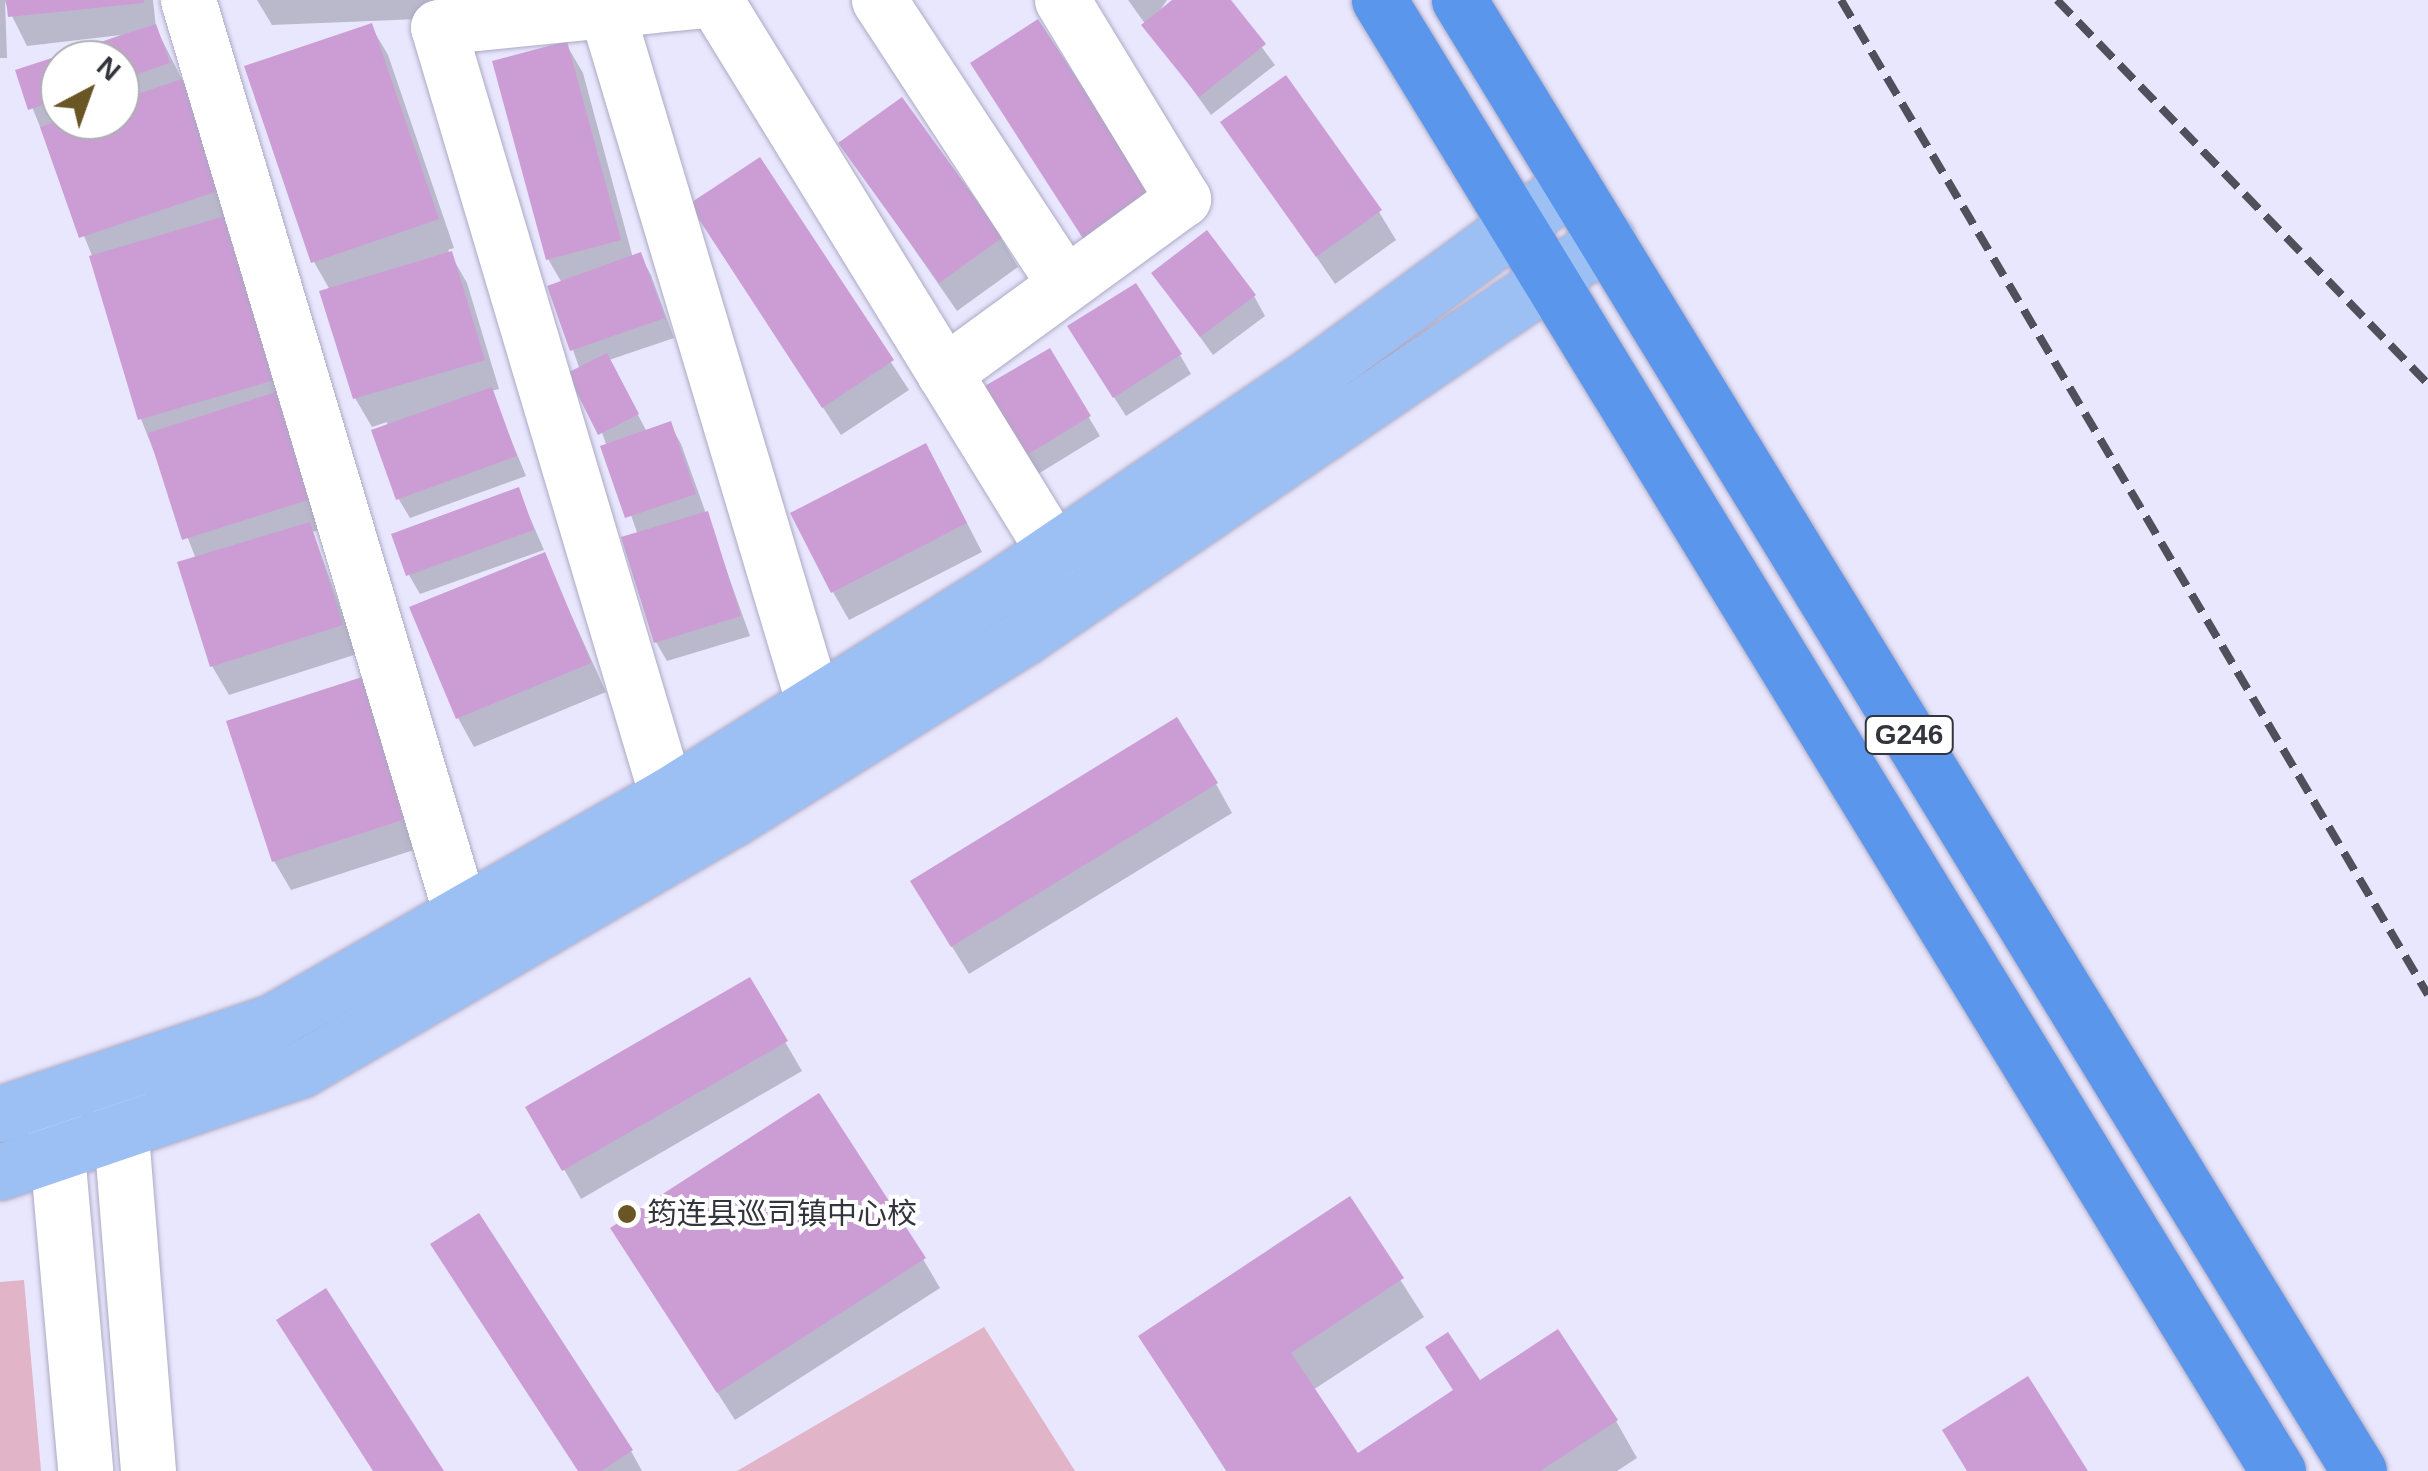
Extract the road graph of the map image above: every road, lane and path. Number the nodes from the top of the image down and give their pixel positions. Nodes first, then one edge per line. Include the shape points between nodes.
1 (188, 0) edge
2 (704, 0) edge
3 (715, 0) edge
4 (879, 0) edge
5 (1062, 0) edge
6 (1380, 0) edge
7 (1459, 0) edge
8 (606, 9) junction
9 (1571, 185) junction
10 (1514, 221) junction
11 (1606, 240) junction
12 (1551, 280) junction
13 (1064, 283) junction
14 (944, 374) junction
15 (1054, 550) junction
16 (814, 704) junction
17 (667, 796) junction
18 (461, 914) junction
19 (117, 1074) junction
20 (52, 1096) junction
21 (0, 1114) edge
22 (118, 1131) junction
23 (57, 1152) junction
24 (0, 1172) edge
25 (86, 1471) edge
26 (148, 1471) edge
27 (2278, 1471) edge
28 (2359, 1471) edge

1 - 18 street
2 - 8 street
3 - 14 street
4 - 13 street
5 - 13 street via 1183,198
6 - 10 highway, G246
7 - 9 highway, G246
8 - 16 street
8 - 17 street via 438,27
9 - 10 main road
9 - 11 highway, G246
10 - 12 highway, G246
10 - 15 main road via 1311,376
11 - 12 main road
11 - 28 highway, G246
12 - 22 main road via 1027,635 735,817 300,1070
12 - 27 highway, G246
13 - 14 street
14 - 15 street
15 - 16 main road
16 - 17 main road
17 - 18 main road
18 - 19 main road via 274,1021
19 - 20 main road
19 - 22 street
20 - 21 main road
20 - 23 street
22 - 23 main road
22 - 26 street
23 - 24 main road
23 - 25 street

